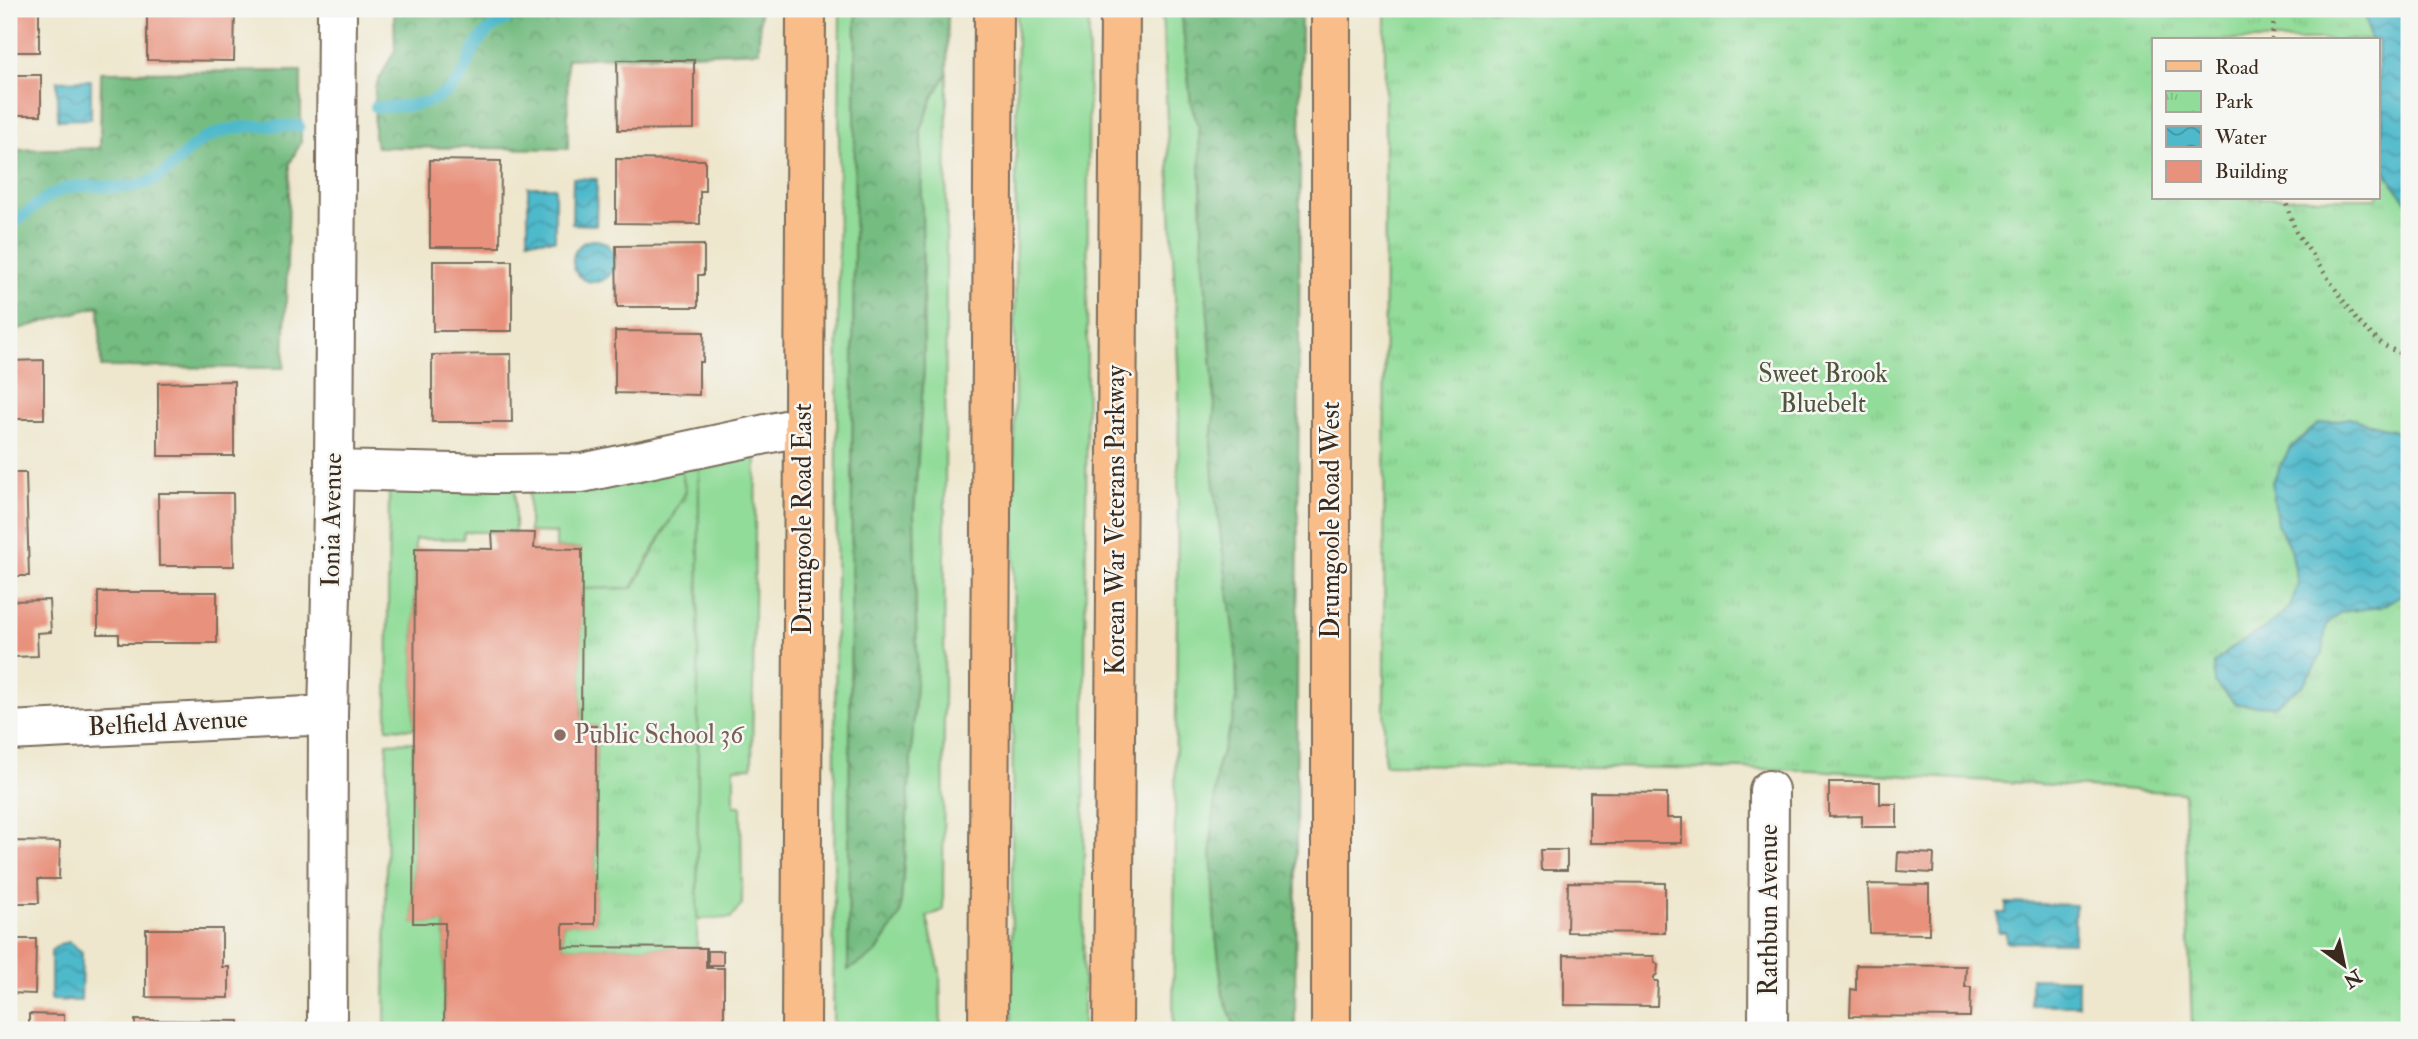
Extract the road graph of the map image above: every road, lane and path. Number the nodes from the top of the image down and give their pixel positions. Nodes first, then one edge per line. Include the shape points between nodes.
1 (337, 9) edge
2 (806, 9) edge
3 (994, 9) edge
4 (1120, 9) edge
5 (1331, 9) edge
6 (2276, 9) edge
7 (2272, 38) edge
8 (2285, 200) edge
9 (2409, 358) edge
10 (804, 426) junction
11 (334, 470) junction
12 (328, 715) junction
13 (9, 731) edge
14 (1769, 790) dead end
15 (327, 1030) edge
16 (801, 1030) edge
17 (988, 1030) edge
18 (1113, 1030) edge
19 (1331, 1030) edge
20 (1768, 1030) edge

1 - 11 street, Ionia Avenue
2 - 10 main road, Drumgoole Road East
3 - 17 main road
4 - 18 main road, Korean War Veterans Parkway
5 - 19 main road, Drumgoole Road West
6 - 7 path
8 - 9 path via 2296,232 2359,323 2383,345
10 - 11 street via 582,473
10 - 16 main road, Drumgoole Road East
11 - 12 street, Ionia Avenue
12 - 13 street, Belfield Avenue
12 - 15 street, Ionia Avenue
14 - 20 street, Rathbun Avenue

